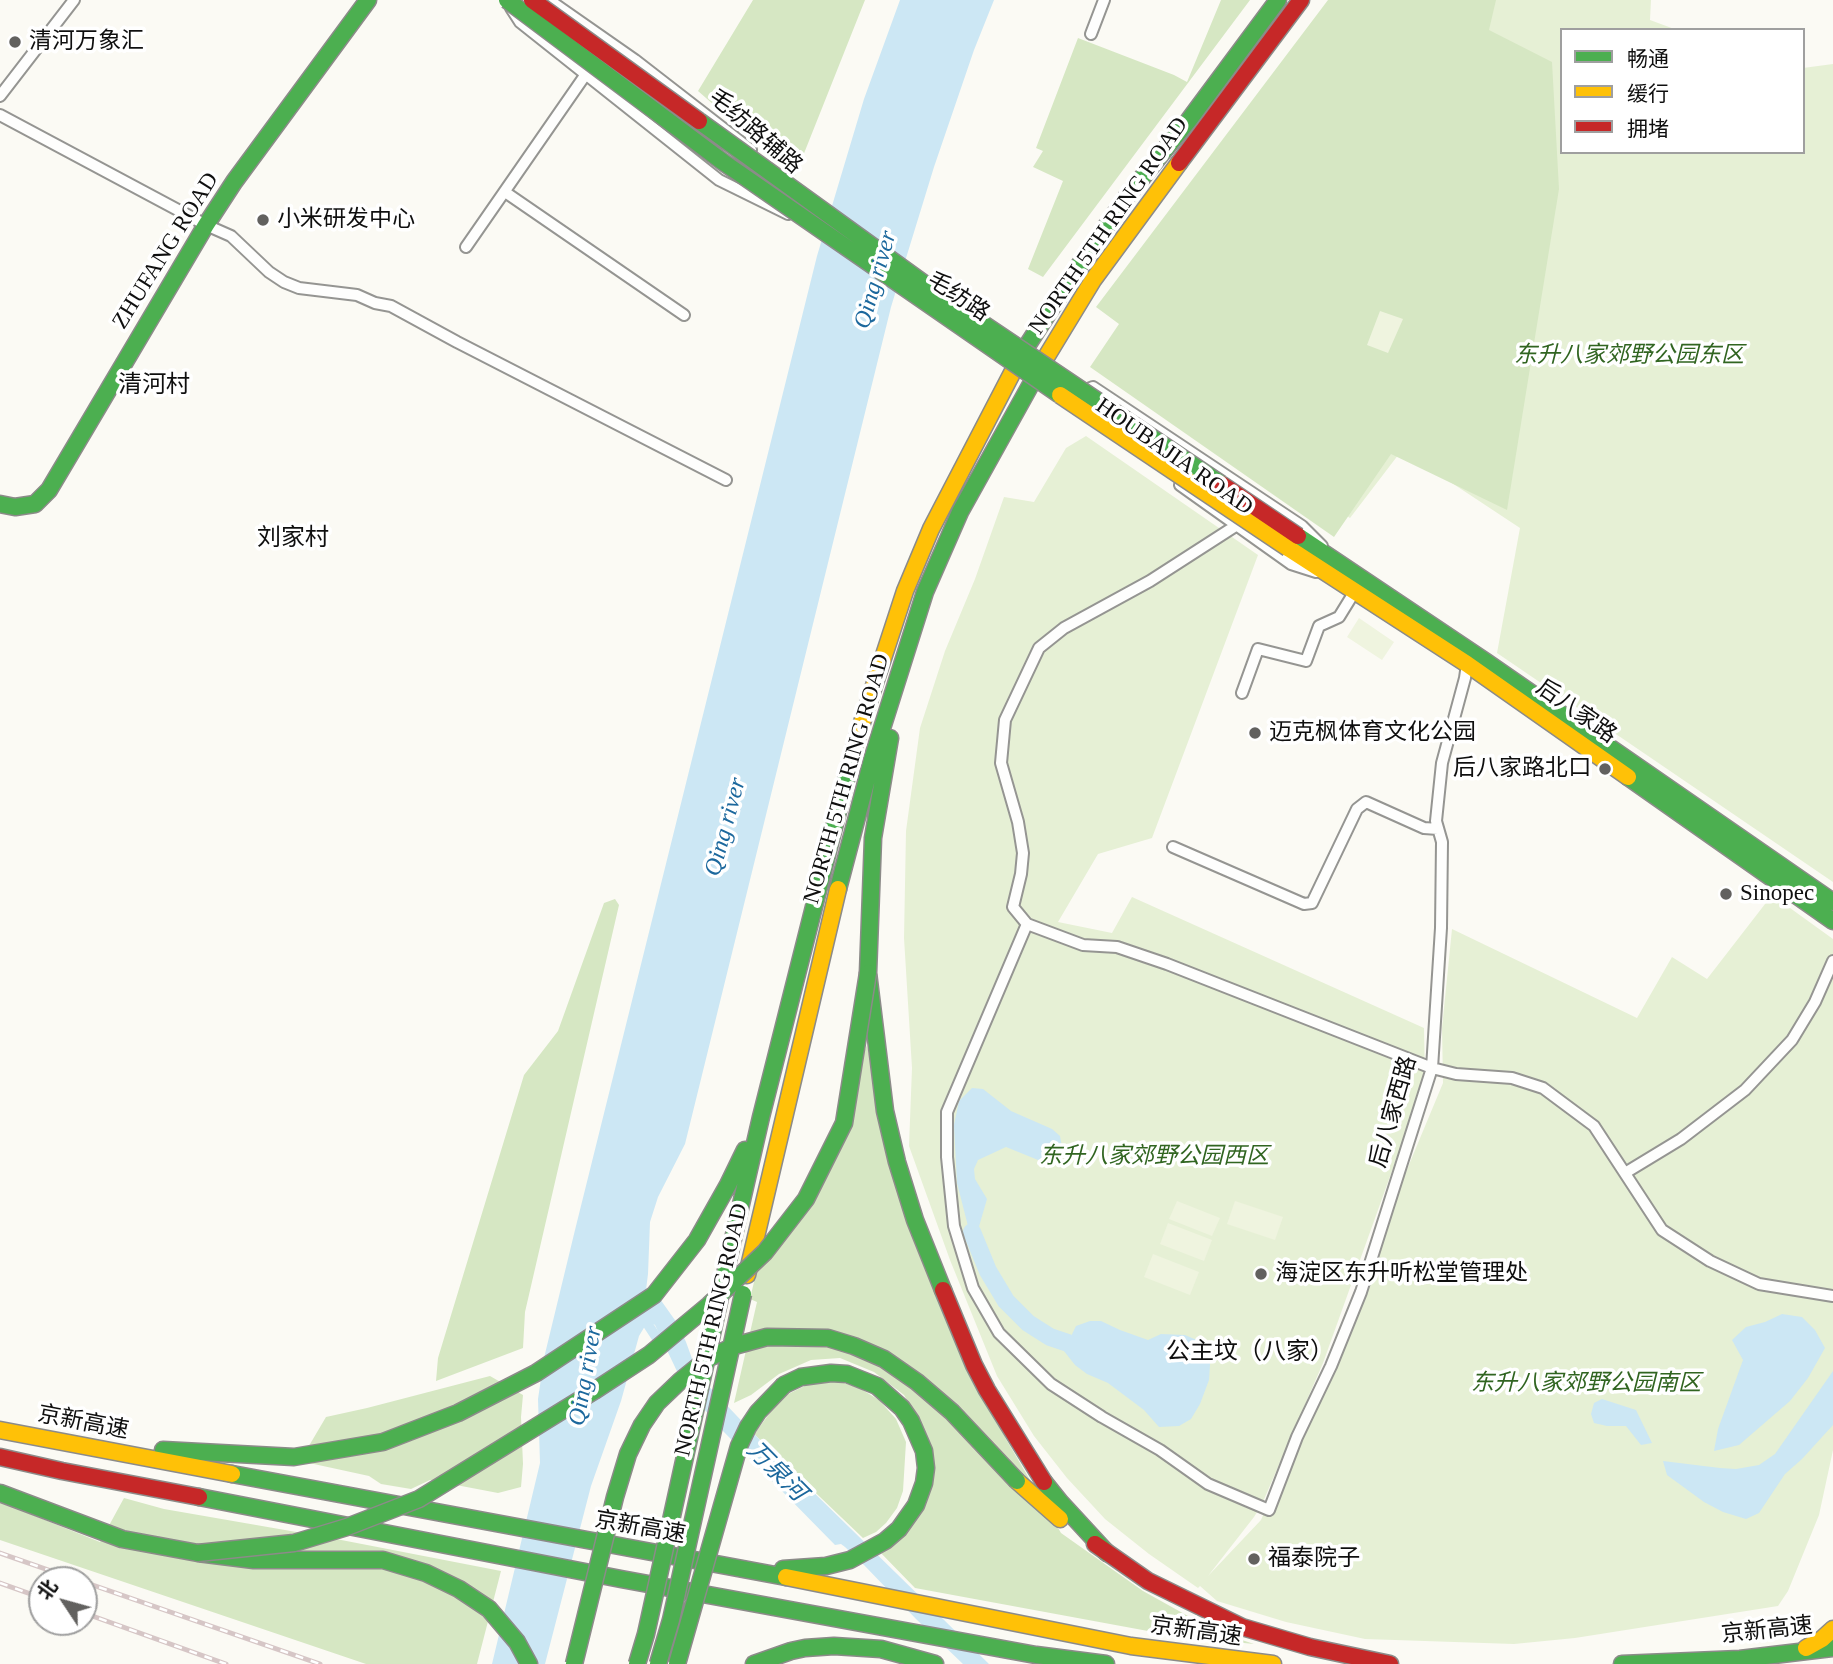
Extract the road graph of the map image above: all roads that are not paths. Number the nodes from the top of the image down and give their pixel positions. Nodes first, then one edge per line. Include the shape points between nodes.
1 (74, 0) edge
2 (368, 0) edge
3 (506, 0) edge
4 (532, 0) edge
5 (550, 0) edge
6 (1104, 0) edge
7 (1278, 0) edge
8 (1301, 0) edge
9 (1091, 34) dead end
10 (586, 74) junction
11 (0, 96) edge
12 (0, 115) edge
13 (505, 192) junction
14 (795, 217) dead end
15 (206, 225) junction
16 (466, 247) dead end
17 (931, 297) dead end
18 (684, 316) dead end
19 (726, 480) dead end
20 (0, 504) edge
21 (1237, 526) junction
22 (1293, 542) junction
23 (1340, 573) junction
24 (1354, 591) junction
25 (1467, 664) junction
26 (901, 670) junction
27 (1242, 693) dead end
28 (1438, 829) junction
29 (1174, 847) dead end
30 (1833, 902) edge
31 (1833, 921) edge
32 (1027, 924) junction
33 (1833, 961) edge
34 (868, 973) junction
35 (1432, 1068) junction
36 (761, 1117) junction
37 (1625, 1173) junction
38 (1833, 1296) edge
39 (0, 1430) edge
40 (79, 1446) junction
41 (0, 1457) edge
42 (0, 1493) edge
43 (1107, 1552) junction
44 (198, 1553) junction
45 (752, 1572) junction
46 (1833, 1629) edge
47 (1833, 1648) edge
48 (1796, 1652) junction
49 (529, 1664) edge
50 (574, 1664) edge
51 (637, 1664) edge
52 (659, 1664) edge
53 (677, 1664) edge
54 (754, 1664) edge
55 (935, 1664) edge
56 (1106, 1664) edge
57 (1273, 1664) edge
58 (1390, 1664) edge
59 (1622, 1664) edge

1 - 11 street
2 - 15 main road, ZHUFANG ROAD
3 - 10 street, 毛纺路辅路 via 520,22
3 - 22 main road, 毛纺路, bridge via 723,162 1050,388
4 - 22 main road, 毛纺路, bridge via 937,293
5 - 17 street, 毛纺路辅路 via 742,142 810,209
6 - 9 street
7 - 36 main road, NORTH 5TH RING ROAD via 1128,195 1069,281 1026,348 931,529 905,591 851,755
8 - 26 main road, NORTH 5TH RING ROAD via 1093,280 1029,386 960,512 925,592
10 - 13 street
10 - 14 street, 毛纺路辅路 via 719,180
12 - 15 street
13 - 16 street
13 - 18 street
15 - 19 street via 231,236 284,282 299,289 357,295 391,306
15 - 20 main road, ZHUFANG ROAD via 49,489 35,504
21 - 23 street, HOUBAJIA ROAD via 1292,564
21 - 23 street, HOUBAJIA ROAD via 1076,415 1074,395 1093,387 1302,526
21 - 32 street via 1064,628 1039,648 1005,720 1001,763 1024,853 1013,907
22 - 23 main road, 后八家路
23 - 24 main road, 后八家路
23 - 30 main road, 后八家路 via 1486,662
24 - 25 main road, 后八家路
24 - 27 street via 1339,617 1319,626 1306,661 1258,649
25 - 28 street, 后八家西路 via 1442,763
25 - 31 main road, 后八家路
26 - 34 main road via 873,838
26 - 52 main road, NORTH 5TH RING ROAD, bridge via 841,874
28 - 29 street via 1424,828 1366,803 1357,809 1312,903 1304,904
28 - 35 street, 后八家西路 via 1441,928
32 - 35 street via 1083,945 1117,947
32 - 35 street, 后八家西路 via 947,1112 954,1226 973,1288 999,1333 1051,1384 1208,1484 1269,1510 1361,1292
33 - 37 street via 1792,1040 1745,1090 1681,1139
34 - 43 main road, bridge via 885,1111 897,1162 915,1220 974,1365 1045,1484
34 - 44 main road, bridge via 844,1123 806,1199 765,1252 709,1305 649,1355 419,1499 293,1543
35 - 37 street via 1512,1077 1543,1088 1594,1126
36 - 40 main road via 697,1240 654,1295 536,1373 458,1413 383,1442 294,1457
36 - 51 main road, NORTH 5TH RING ROAD, bridge
37 - 38 street via 1662,1230 1710,1261 1759,1284
39 - 40 main road, 京新高速
40 - 45 main road, 京新高速
41 - 56 main road via 495,1556
42 - 44 main road via 122,1539
43 - 50 main road, bridge via 1068,1526 918,1382 884,1359 828,1338 767,1337 707,1359 657,1403 642,1425 615,1497
43 - 58 main road via 1148,1581 1242,1627
44 - 49 main road, bridge via 254,1560 383,1560 426,1573 489,1609
45 - 53 main road, bridge via 849,1560 870,1550 909,1517 926,1468 923,1451 902,1408 877,1386 847,1374 802,1377 784,1385 758,1412 739,1446
45 - 57 main road, 京新高速 via 1131,1646
46 - 48 main road
47 - 48 main road, 京新高速
48 - 59 main road, 京新高速
54 - 55 main road via 791,1651 834,1646 881,1649

